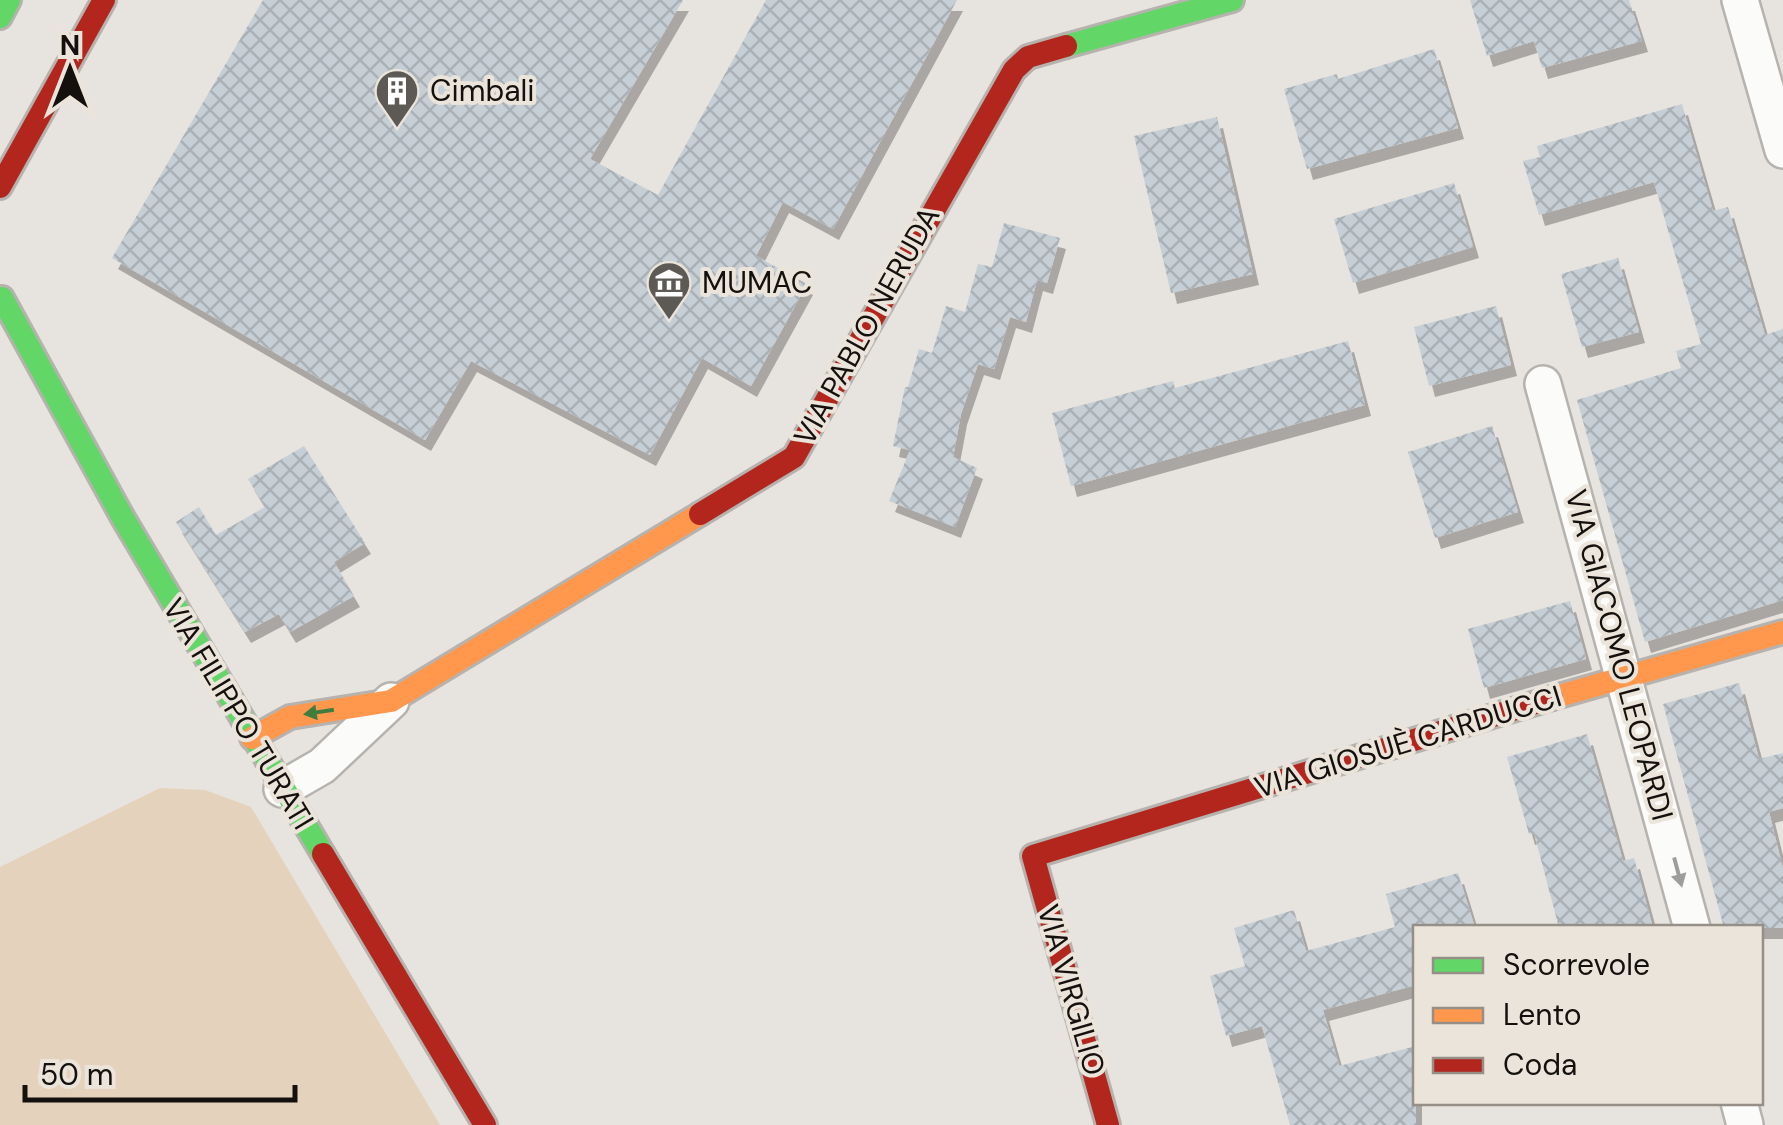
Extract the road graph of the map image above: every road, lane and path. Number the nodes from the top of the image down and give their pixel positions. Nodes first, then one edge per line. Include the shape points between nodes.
1 (9, 0) edge
2 (104, 0) edge
3 (1232, 0) edge
4 (1740, 0) edge
5 (0, 17) edge
6 (1783, 150) edge
7 (0, 187) edge
8 (2, 298) edge
9 (1543, 384) dead end
10 (1783, 632) edge
11 (1626, 676) junction
12 (391, 701) junction
13 (252, 738) junction
14 (282, 789) junction
15 (1033, 856) joint
16 (1691, 925) edge
17 (485, 1125) edge
18 (1108, 1125) edge

1 - 5 main road
2 - 7 main road
3 - 12 main road, VIA PABLO NERUDA via 1028,57 1003,86 794,457
4 - 6 street
8 - 13 main road, VIA FILIPPO TURATI
9 - 11 street, VIA GIACOMO LEOPARDI
10 - 11 main road, VIA GIOSUÈ CARDUCCI
11 - 15 main road, VIA GIOSUÈ CARDUCCI
11 -> 16 street, VIA GIACOMO LEOPARDI
12 -> 13 main road, VIA PABLO NERUDA via 290,717
12 - 14 street via 322,766
13 - 14 main road, VIA FILIPPO TURATI
14 - 17 main road, VIA FILIPPO TURATI
15 - 18 main road, VIA VIRGILIO

